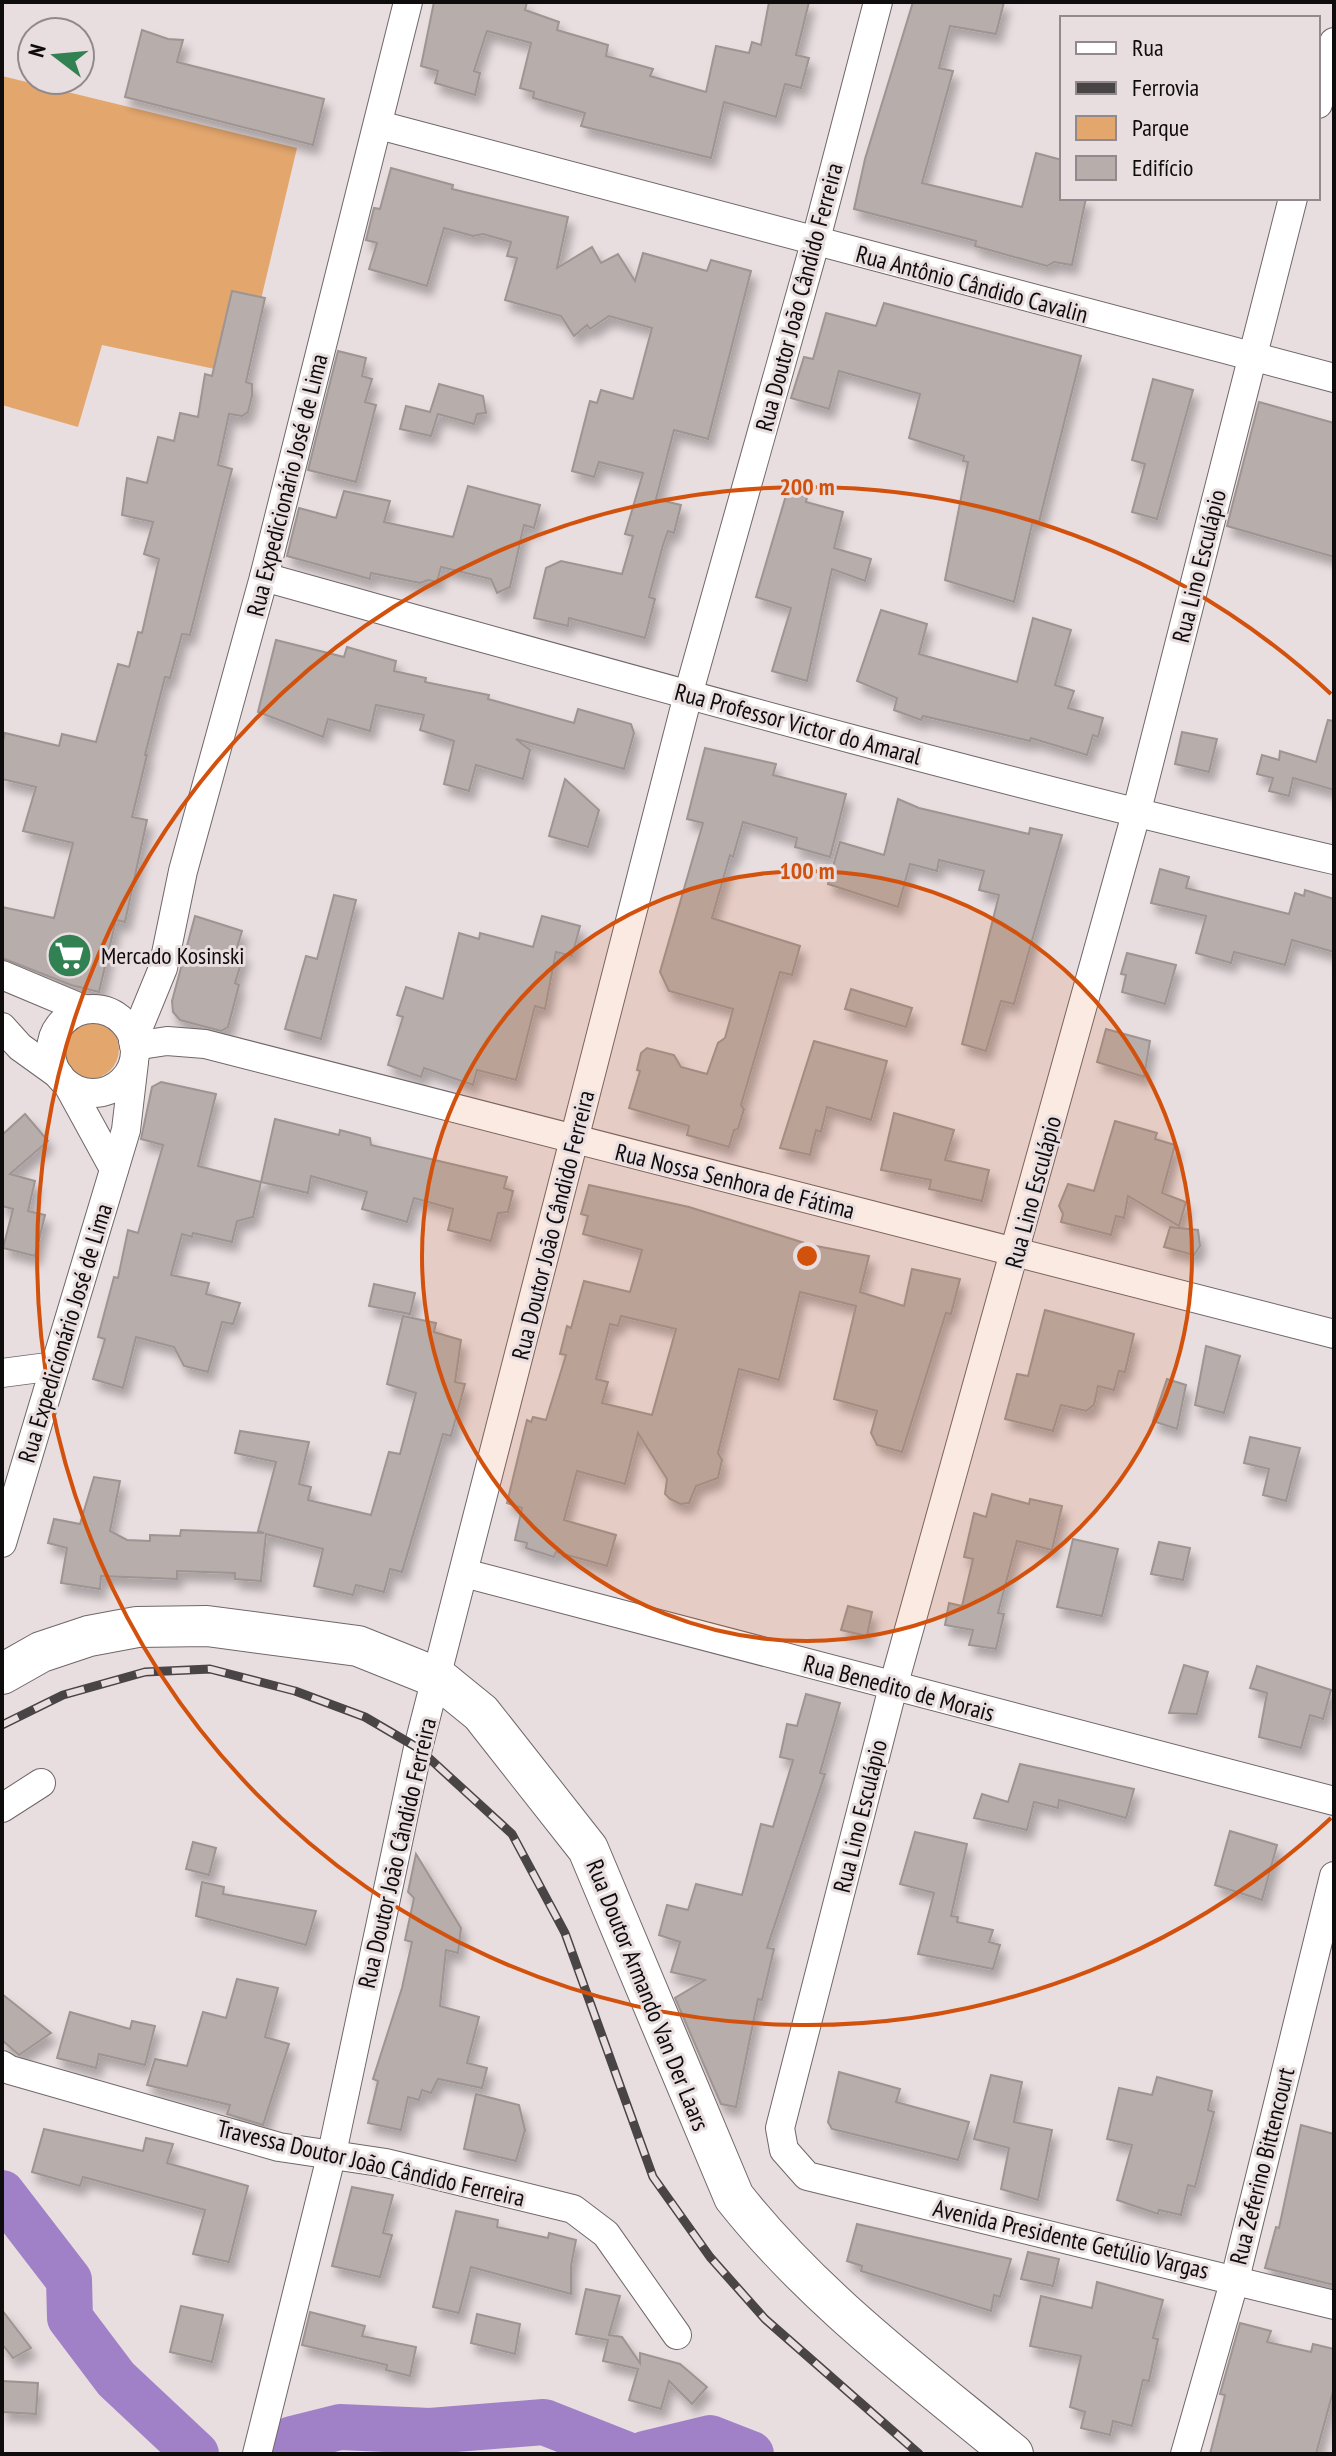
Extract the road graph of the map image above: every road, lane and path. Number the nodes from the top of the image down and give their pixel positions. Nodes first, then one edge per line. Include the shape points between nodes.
1 (408, 2) edge
2 (878, 2) edge
3 (1334, 42) edge
4 (1320, 96) edge
5 (379, 125) junction
6 (1292, 200) edge
7 (815, 243) junction
8 (1252, 356) junction
9 (1334, 378) edge
10 (264, 577) junction
11 (688, 695) junction
12 (1136, 814) junction
13 (1334, 860) edge
14 (163, 968) junction
15 (2, 975) edge
16 (97, 1011) junction
17 (2, 1027) edge
18 (134, 1050) junction
19 (63, 1080) junction
20 (575, 1140) junction
21 (114, 1169) junction
22 (1016, 1253) junction
23 (1334, 1334) edge
24 (55, 1366) junction
25 (2, 1373) edge
26 (2, 1543) edge
27 (464, 1573) junction
28 (2, 1674) edge
29 (438, 1678) junction
30 (893, 1687) junction
31 (41, 1783) dead end
32 (1334, 1801) edge
33 (2, 1808) edge
34 (1334, 1876) edge
35 (6, 2068) edge
36 (332, 2153) junction
37 (807, 2176) joint
38 (1235, 2279) junction
39 (1334, 2305) edge
40 (677, 2335) dead end
41 (257, 2454) edge
42 (1013, 2454) edge
43 (1185, 2454) edge

1 - 5 street, Rua Expedicionário José de Lima
2 - 7 street, Rua Doutor João Cândido Ferreira
3 - 4 street
5 - 7 street, Rua Antônio Cândido Cavalin
5 - 10 street, Rua Expedicionário José de Lima
6 - 8 street, Rua Lino Esculápio
7 - 8 street, Rua Antônio Cândido Cavalin
7 - 11 street, Rua Doutor João Cândido Ferreira
8 - 9 street, Rua Antônio Cândido Cavalin
8 - 12 street, Rua Lino Esculápio
10 - 11 street, Rua Professor Victor do Amaral
10 - 14 street, Rua Expedicionário José de Lima via 183,871
11 - 12 street, Rua Professor Victor do Amaral
11 - 20 street, Rua Doutor João Cândido Ferreira
12 - 13 street, Rua Professor Victor do Amaral
12 - 22 street, Rua Lino Esculápio
14 - 16 street
14 - 18 street, Rua Expedicionário José de Lima
15 - 16 street
16 - 18 street via 122,1021
16 - 19 street via 70,1015 53,1036 51,1050
17 - 19 street
18 - 19 street via 119,1083 107,1090 94,1093
18 - 20 street, Rua Nossa Senhora de Fátima via 167,1041 205,1044
18 - 21 street, Rua Expedicionário José de Lima via 126,1130
19 - 21 street
20 - 22 street, Rua Nossa Senhora de Fátima
20 - 27 street, Rua Doutor João Cândido Ferreira
21 - 24 street, Rua Expedicionário José de Lima
22 - 23 street, Rua Nossa Senhora de Fátima
22 - 30 street, Rua Lino Esculápio
24 - 25 street
24 - 26 street, Rua Expedicionário José de Lima
27 - 29 street, Rua Doutor João Cândido Ferreira
27 - 30 street, Rua Benedito de Morais
28 - 29 main road, Rua Doutor Armando Van Der Laars via 41,1652 89,1636 137,1627 207,1626 358,1646
29 - 36 street, Rua Doutor João Cândido Ferreira via 418,1748
29 - 42 main road, Rua Doutor Armando Van Der Laars via 481,1713 588,1849 734,2197 772,2246 821,2295
30 - 32 street, Rua Benedito de Morais
30 - 37 street, Rua Lino Esculápio via 780,2128 784,2150
31 - 33 street
34 - 38 street, Rua Zeferino Bittencourt
35 - 36 street, Travessa Doutor João Cândido Ferreira via 279,2147
36 - 40 street, Travessa Doutor João Cândido Ferreira via 573,2209 606,2234
36 - 41 street, Rua Doutor João Cândido Ferreira
37 - 38 street, Avenida Presidente Getúlio Vargas
38 - 39 street, Avenida Presidente Getúlio Vargas
38 - 43 street, Rua Zeferino Bittencourt

